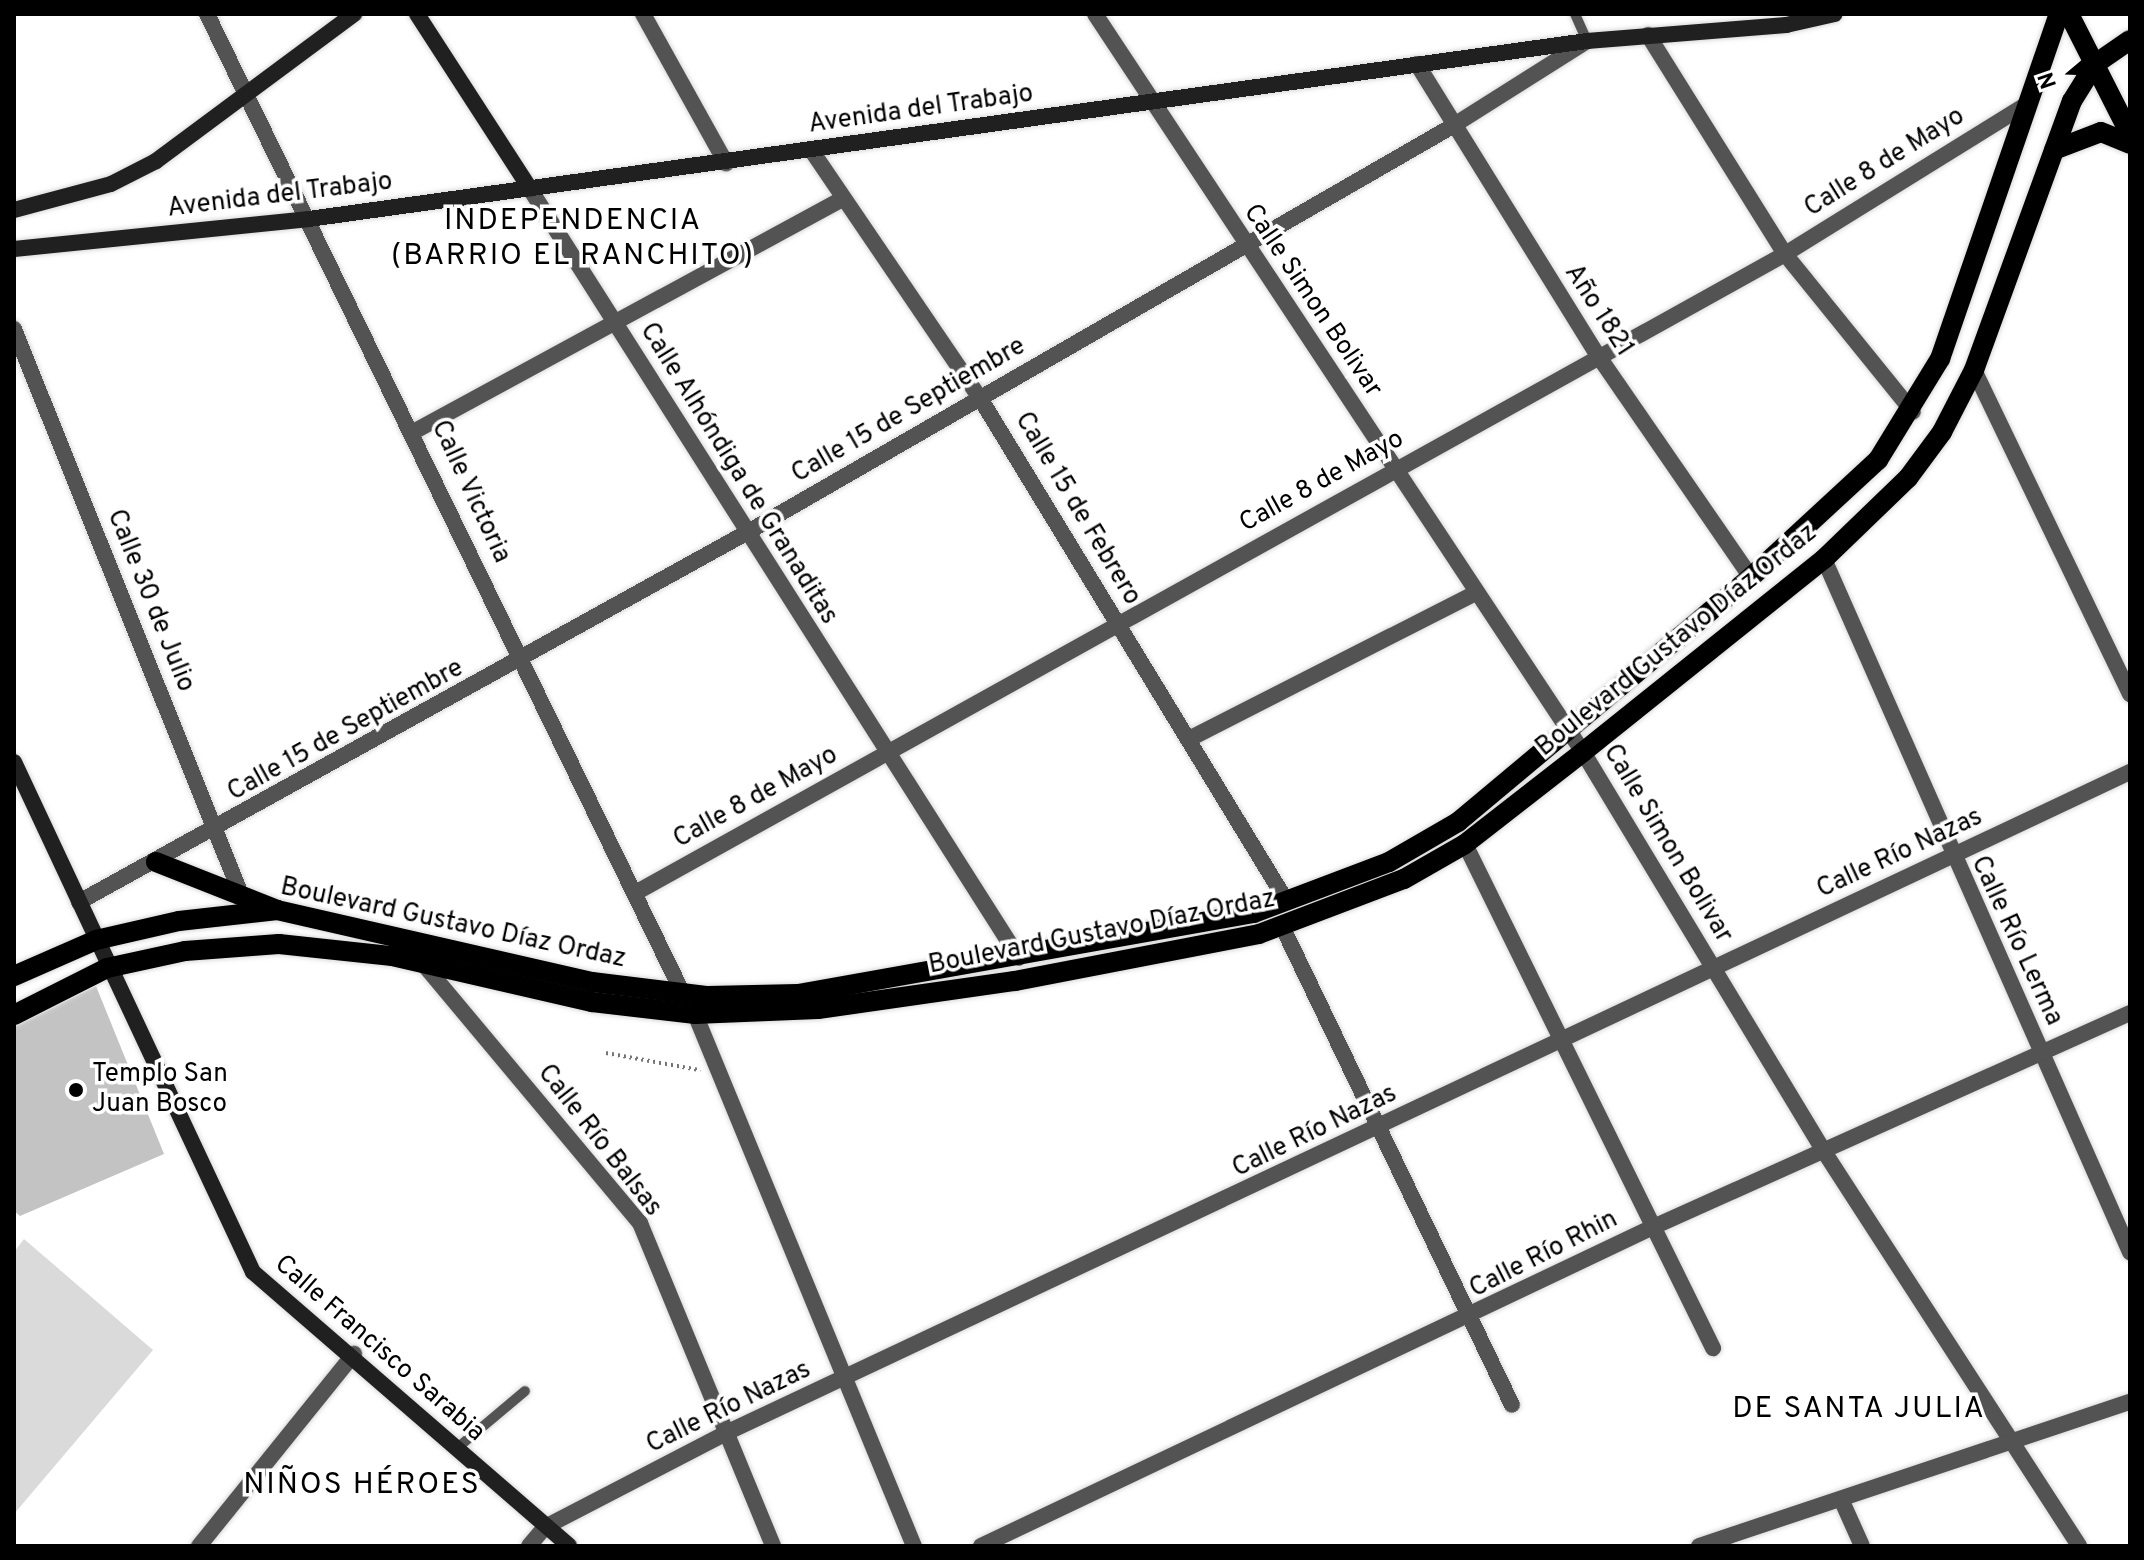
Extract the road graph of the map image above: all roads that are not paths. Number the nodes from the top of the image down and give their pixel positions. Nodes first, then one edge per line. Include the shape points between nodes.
1 (207, 14) edge
2 (354, 14) edge
3 (417, 14) edge
4 (643, 14) edge
5 (1095, 14) edge
6 (1575, 14) edge
7 (1835, 14) edge
8 (2059, 14) edge
9 (2069, 14) edge
10 (1648, 35) junction
11 (2130, 40) edge
12 (1587, 41) junction
13 (1417, 64) junction
14 (2095, 64) junction
15 (247, 94) junction
16 (1150, 101) junction
17 (2025, 105) junction
18 (1451, 127) junction
19 (2130, 134) edge
20 (2130, 144) edge
21 (2054, 150) junction
22 (812, 151) junction
23 (726, 163) junction
24 (530, 189) junction
25 (842, 199) junction
26 (14, 210) edge
27 (309, 219) junction
28 (1246, 245) junction
29 (14, 249) edge
30 (1785, 254) junction
31 (614, 320) junction
32 (14, 329) edge
33 (1599, 357) junction
34 (1974, 370) junction
35 (980, 398) junction
36 (1913, 412) junction
37 (415, 431) junction
38 (1395, 469) junction
39 (748, 532) junction
40 (1824, 559) junction
41 (1751, 577) junction
42 (1476, 593) junction
43 (1118, 622) junction
44 (523, 659) junction
45 (2130, 694) edge
46 (1568, 731) junction
47 (1189, 739) junction
48 (1583, 752) junction
49 (884, 754) junction
50 (14, 762) edge
51 (2130, 772) edge
52 (217, 830) junction
53 (1465, 844) junction
54 (1950, 856) junction
55 (156, 862) junction
56 (240, 892) junction
57 (637, 892) junction
58 (79, 902) junction
59 (1287, 902) junction
60 (277, 910) junction
61 (1282, 926) junction
62 (96, 940) junction
63 (1019, 958) junction
64 (425, 966) junction
65 (107, 968) junction
66 (1714, 969) junction
67 (14, 976) edge
68 (683, 994) junction
69 (2130, 1013) edge
70 (695, 1014) junction
71 (14, 1015) edge
72 (1556, 1038) junction
73 (2042, 1055) junction
74 (1378, 1130) junction
75 (1825, 1153) junction
76 (1651, 1228) junction
77 (2130, 1252) edge
78 (1473, 1317) junction
79 (1713, 1348) dead end
80 (354, 1354) junction
81 (845, 1379) junction
82 (525, 1391) dead end
83 (2130, 1402) edge
84 (1512, 1405) dead end
85 (728, 1432) junction
86 (2013, 1442) junction
87 (456, 1449) junction
88 (1841, 1499) junction
89 (545, 1527) junction
90 (199, 1546) edge
91 (529, 1546) edge
92 (569, 1546) edge
93 (773, 1546) edge
94 (914, 1546) edge
95 (981, 1546) edge
96 (1699, 1546) edge
97 (1862, 1546) edge
98 (2079, 1546) edge

1 - 15 street, Calle Victoria
2 - 15 street
3 - 24 street, Calle Alhóndiga de Granaditas
4 - 23 street
5 - 16 street, Calle Simon Bolivar
6 - 12 lane
7 - 10 street, Avenida del Trabajo via 1786,25
8 - 17 main road, Boulevard Gustavo Díaz Ordaz
9 - 14 main road
10 - 12 street, Avenida del Trabajo
10 - 30 street
11 - 14 main road, Boulevard Gustavo Díaz Ordaz
12 - 13 street, Avenida del Trabajo
12 - 18 street, Calle 15 de Septiembre
13 - 16 street, Avenida del Trabajo
13 - 18 street, Año 1821
14 - 19 main road
14 - 21 main road, Boulevard Gustavo Díaz Ordaz via 2072,101
15 - 26 street via 156,161 111,184
15 - 27 street, Calle Victoria
16 - 22 street, Avenida del Trabajo
16 - 28 street, Calle Simon Bolivar
17 - 30 street, Calle 8 de Mayo
17 - 36 main road, Boulevard Gustavo Díaz Ordaz via 1982,250
18 - 28 street, Calle 15 de Septiembre
18 - 33 street, Año 1821
20 - 21 main road via 2101,132
21 - 34 main road, Boulevard Gustavo Díaz Ordaz
22 - 23 street, Avenida del Trabajo
22 - 25 street, Calle 15 de Febrero
23 - 24 street, Avenida del Trabajo
24 - 27 street, Avenida del Trabajo
24 - 31 street, Calle Alhóndiga de Granaditas
25 - 31 street
25 - 35 street, Calle 15 de Febrero
27 - 29 street, Avenida del Trabajo
27 - 37 street, Calle Victoria
28 - 35 street, Calle 15 de Septiembre
28 - 38 street, Calle Simon Bolivar
30 - 33 street, Calle 8 de Mayo
30 - 36 street
31 - 37 street
31 - 39 street, Calle Alhóndiga de Granaditas
32 - 52 street, Calle 30 de Julio
33 - 38 street, Calle 8 de Mayo
33 - 41 street, Año 1821
34 - 40 main road, Boulevard Gustavo Díaz Ordaz via 1942,432 1908,478
34 - 45 street
35 - 39 street, Calle 15 de Septiembre
35 - 43 street, Calle 15 de Febrero
36 - 41 main road, Boulevard Gustavo Díaz Ordaz via 1878,460
37 - 44 street, Calle Victoria
38 - 42 street, Calle Simon Bolivar
38 - 43 street, Calle 8 de Mayo
39 - 44 street, Calle 15 de Septiembre
39 - 49 street, Calle Alhóndiga de Granaditas
40 - 48 main road, Boulevard Gustavo Díaz Ordaz
40 - 54 street, Calle Río Lerma
41 - 46 main road, Boulevard Gustavo Díaz Ordaz
42 - 46 street, Calle Simon Bolivar
42 - 47 street
43 - 47 street, Calle 15 de Febrero
43 - 49 street, Calle 8 de Mayo
44 - 52 street, Calle 15 de Septiembre
44 - 57 street, Calle Victoria
46 - 48 street, Calle Simon Bolivar
46 - 59 main road, Boulevard Gustavo Díaz Ordaz via 1458,822 1389,862
47 - 59 street, Calle 15 de Febrero
48 - 53 main road, Boulevard Gustavo Díaz Ordaz
48 - 66 street, Calle Simon Bolivar
49 - 57 street, Calle 8 de Mayo
49 - 63 street, Calle Alhóndiga de Granaditas
50 - 58 street, Calle Francisco Sarabia
51 - 54 street, Calle Río Nazas
52 - 55 street, Calle 15 de Septiembre
52 - 56 street, Calle 30 de Julio
53 - 61 main road, Boulevard Gustavo Díaz Ordaz via 1404,879
53 - 72 street
54 - 66 street, Calle Río Nazas
54 - 73 street, Calle Río Lerma
55 - 56 main road
55 - 58 street, Calle 15 de Septiembre
56 - 60 main road
57 - 68 street, Calle Victoria
58 - 62 street, Calle Francisco Sarabia
59 - 63 main road, Boulevard Gustavo Díaz Ordaz
60 - 62 main road, Boulevard Gustavo Díaz Ordaz via 179,921
60 - 68 main road, Boulevard Gustavo Díaz Ordaz via 592,982
61 - 70 main road, Boulevard Gustavo Díaz Ordaz via 1015,981 818,1009
61 - 74 street
62 - 65 street, Calle Francisco Sarabia
62 - 67 main road, Boulevard Gustavo Díaz Ordaz
63 - 68 main road, Boulevard Gustavo Díaz Ordaz via 798,994
64 - 65 main road, Boulevard Gustavo Díaz Ordaz via 392,956 279,944 185,951
64 - 70 main road, Boulevard Gustavo Díaz Ordaz via 592,1002
64 - 85 street, Calle Río Balsas via 640,1223
65 - 71 main road, Boulevard Gustavo Díaz Ordaz
65 - 80 street, Calle Francisco Sarabia via 253,1272
66 - 72 street, Calle Río Nazas
66 - 75 street, Calle Simon Bolivar
69 - 73 street, Calle Río Rhin
70 - 81 street
72 - 74 street, Calle Río Nazas
72 - 76 street
73 - 75 street, Calle Río Rhin
73 - 77 street, Calle Río Lerma
74 - 78 street
74 - 81 street, Calle Río Nazas
75 - 76 street, Calle Río Rhin
75 - 86 street, Calle Simon Bolivar
76 - 78 street, Calle Río Rhin
76 - 79 street
78 - 84 street
78 - 95 street, Calle Río Rhin
80 - 87 street, Calle Francisco Sarabia
80 - 90 street
81 - 85 street, Calle Río Nazas
81 - 94 street
82 - 87 lane
83 - 86 street
85 - 89 street, Calle Río Nazas
85 - 93 street, Calle Río Balsas
86 - 88 street
86 - 98 street, Calle Simon Bolivar
87 - 89 street, Calle Francisco Sarabia
88 - 96 street
88 - 97 street
89 - 91 street, Calle Río Nazas
89 - 92 street, Calle Francisco Sarabia

